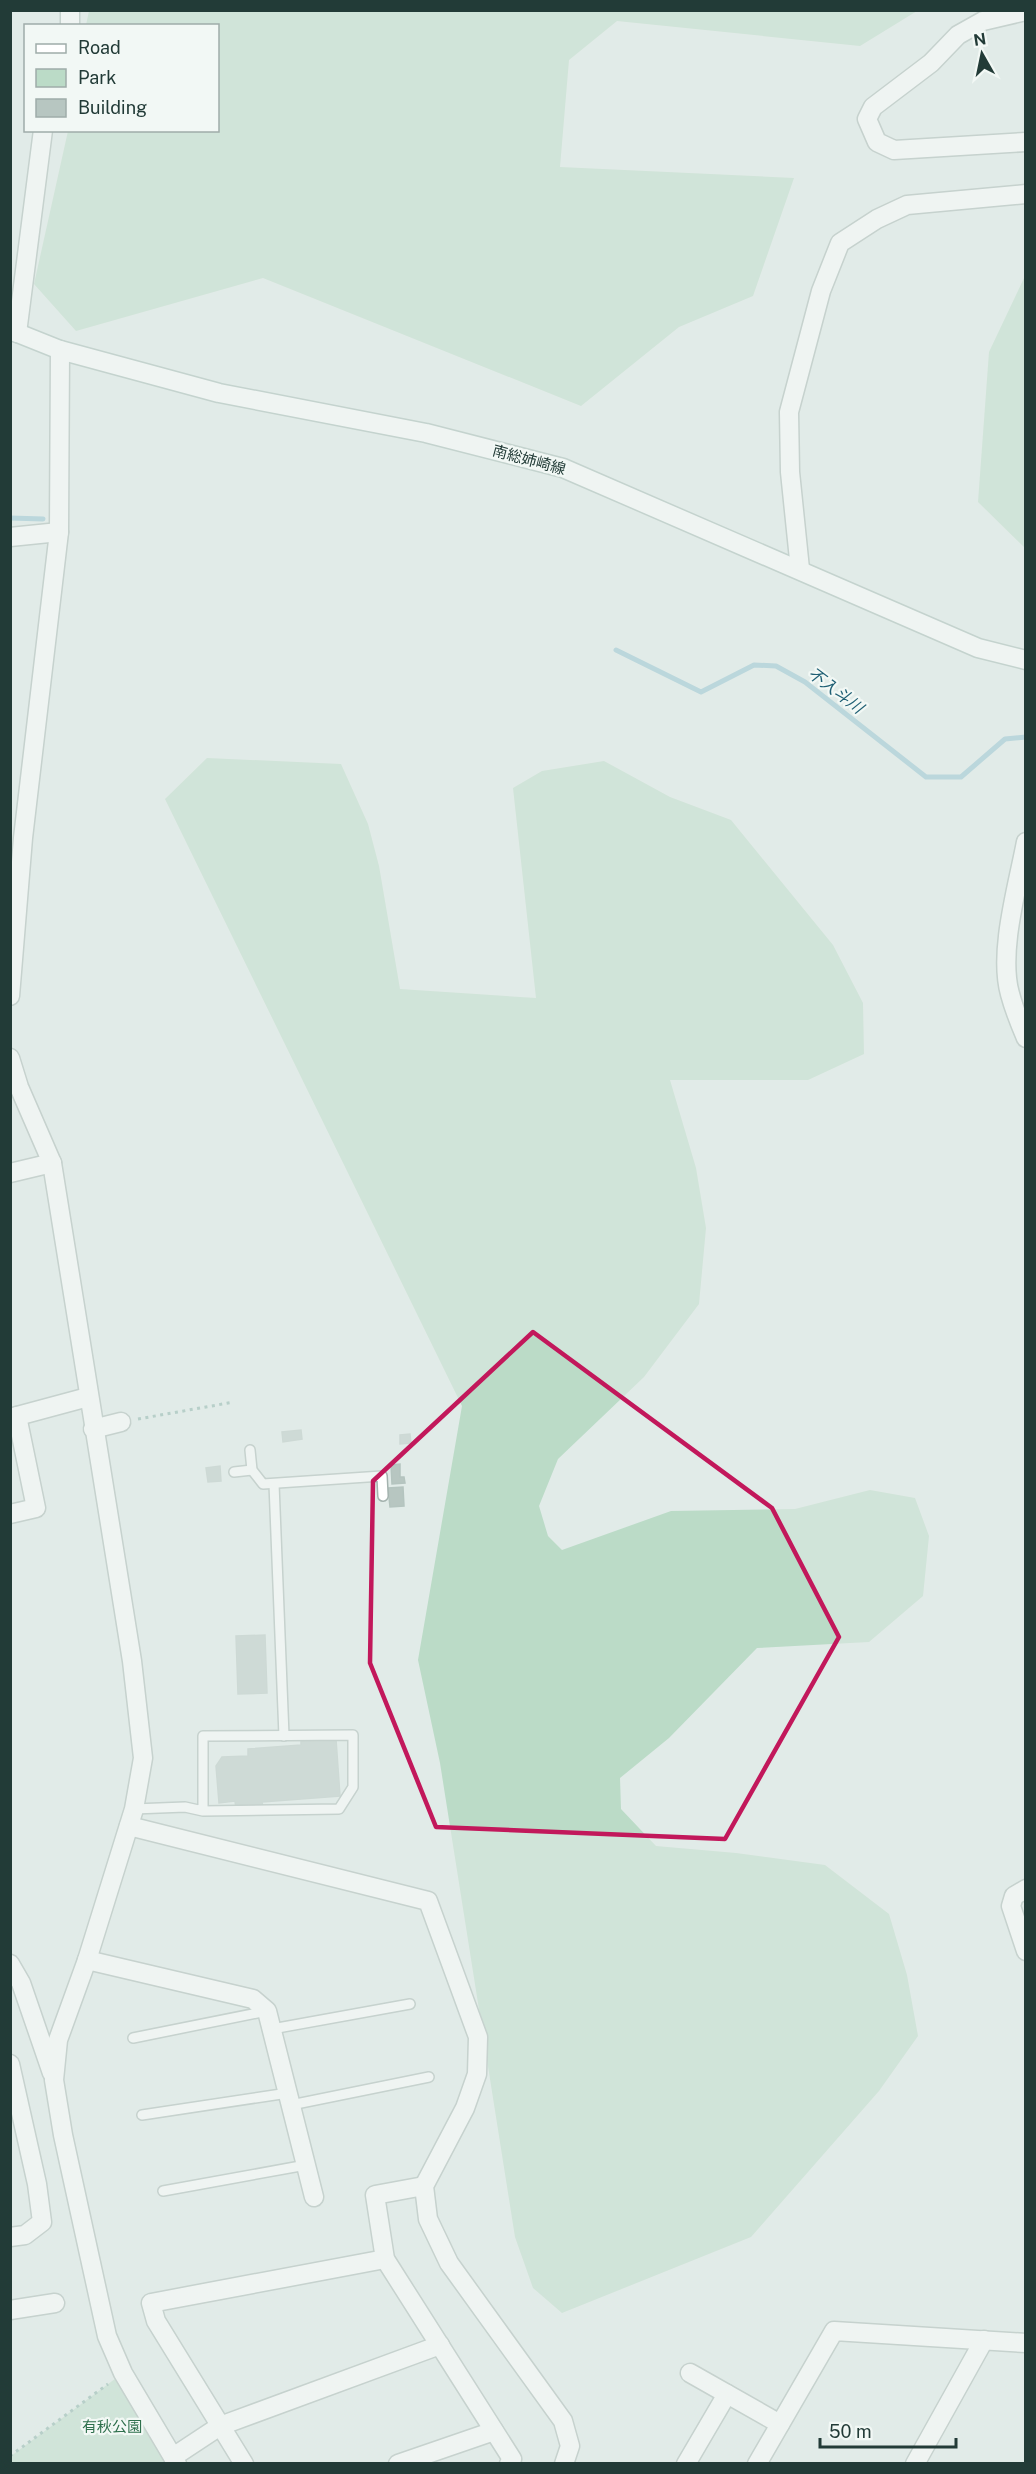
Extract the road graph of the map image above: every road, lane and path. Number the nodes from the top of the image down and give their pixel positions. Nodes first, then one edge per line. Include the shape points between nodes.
1 (1026, 11) edge
2 (43, 132) edge
3 (1026, 142) edge
4 (1026, 194) edge
5 (14, 331) edge
6 (60, 350) junction
7 (59, 532) junction
8 (10, 537) edge
9 (800, 569) junction
10 (1026, 660) edge
11 (17, 838) edge
12 (1026, 842) edge
13 (10, 996) edge
14 (1026, 1038) edge
15 (10, 1058) edge
16 (52, 1163) junction
17 (10, 1173) edge
18 (88, 1397) junction
19 (234, 1402) dead end
20 (14, 1417) edge
21 (121, 1422) joint
22 (93, 1429) junction
23 (250, 1450) dead end
24 (252, 1470) junction
25 (234, 1472) dead end
26 (274, 1484) junction
27 (383, 1496) dead end
28 (10, 1514) edge
29 (284, 1736) junction
30 (203, 1811) junction
31 (131, 1817) junction
32 (1026, 1889) edge
33 (1026, 1951) edge
34 (87, 1960) junction
35 (10, 1964) edge
36 (410, 2004) dead end
37 (267, 2011) junction
38 (272, 2030) junction
39 (133, 2038) dead end
40 (10, 2064) edge
41 (429, 2077) dead end
42 (54, 2080) junction
43 (289, 2099) junction
44 (142, 2115) dead end
45 (306, 2165) junction
46 (424, 2186) junction
47 (163, 2191) dead end
48 (314, 2197) dead end
49 (10, 2237) edge
50 (385, 2259) junction
51 (55, 2303) dead end
52 (10, 2310) edge
53 (984, 2340) junction
54 (1026, 2343) edge
55 (440, 2345) junction
56 (123, 2373) junction
57 (690, 2373) dead end
58 (727, 2394) junction
59 (780, 2424) junction
60 (220, 2426) junction
61 (494, 2431) junction
62 (10, 2456) edge
63 (175, 2460) edge
64 (244, 2463) edge
65 (398, 2463) edge
66 (509, 2463) edge
67 (564, 2463) edge
68 (686, 2463) edge
69 (756, 2463) edge
70 (915, 2463) edge

1 - 3 street via 983,21 958,35 930,63 873,107 867,119 877,142 894,150
2 - 5 street
4 - 9 street via 907,205 840,243 821,291 789,412 790,472
5 - 6 street, 南総姉崎線
6 - 7 street
6 - 9 street, 南総姉崎線 via 219,393 426,434 563,468
7 - 8 street
7 - 11 street
9 - 10 street, 南総姉崎線 via 978,648
11 - 13 street
12 - 14 street via 1008,960 1009,993
15 - 16 street
16 - 17 street
16 - 18 street
18 - 20 street
18 - 22 street
19 - 21 path
20 - 28 street via 36,1508
21 - 22 street
22 - 31 street via 132,1661 143,1758
23 - 24 lane
24 - 25 lane
24 - 26 lane via 263,1484
26 - 27 lane via 382,1476
26 - 29 lane
29 - 30 lane via 203,1736
29 - 30 lane via 353,1735 353,1787 339,1809
30 - 31 lane via 185,1807
31 - 34 street
31 - 46 street via 428,1901 478,2037 478,2056 477,2074 465,2108
32 - 33 street via 1014,1896 1011,1906
34 - 37 street via 253,1999
34 - 42 street via 58,2040
35 - 42 street via 21,1983
36 - 38 lane
37 - 38 street
37 - 39 lane
38 - 43 street
40 - 49 street via 42,2222 25,2235
41 - 43 lane
42 - 56 street via 107,2336
43 - 44 lane
43 - 45 street
45 - 47 lane
45 - 48 street
46 - 50 street via 375,2195
46 - 67 street via 428,2219 449,2263 563,2421 570,2446
50 - 55 street
50 - 60 street via 151,2303 156,2321
51 - 52 street
53 - 54 street
53 - 59 street via 834,2331
53 - 70 street
55 - 60 street
55 - 61 street
56 - 62 path
56 - 63 street
57 - 58 street
58 - 59 street
58 - 68 street
59 - 69 street
60 - 63 street
60 - 64 street
61 - 65 street
61 - 66 street via 512,2459

